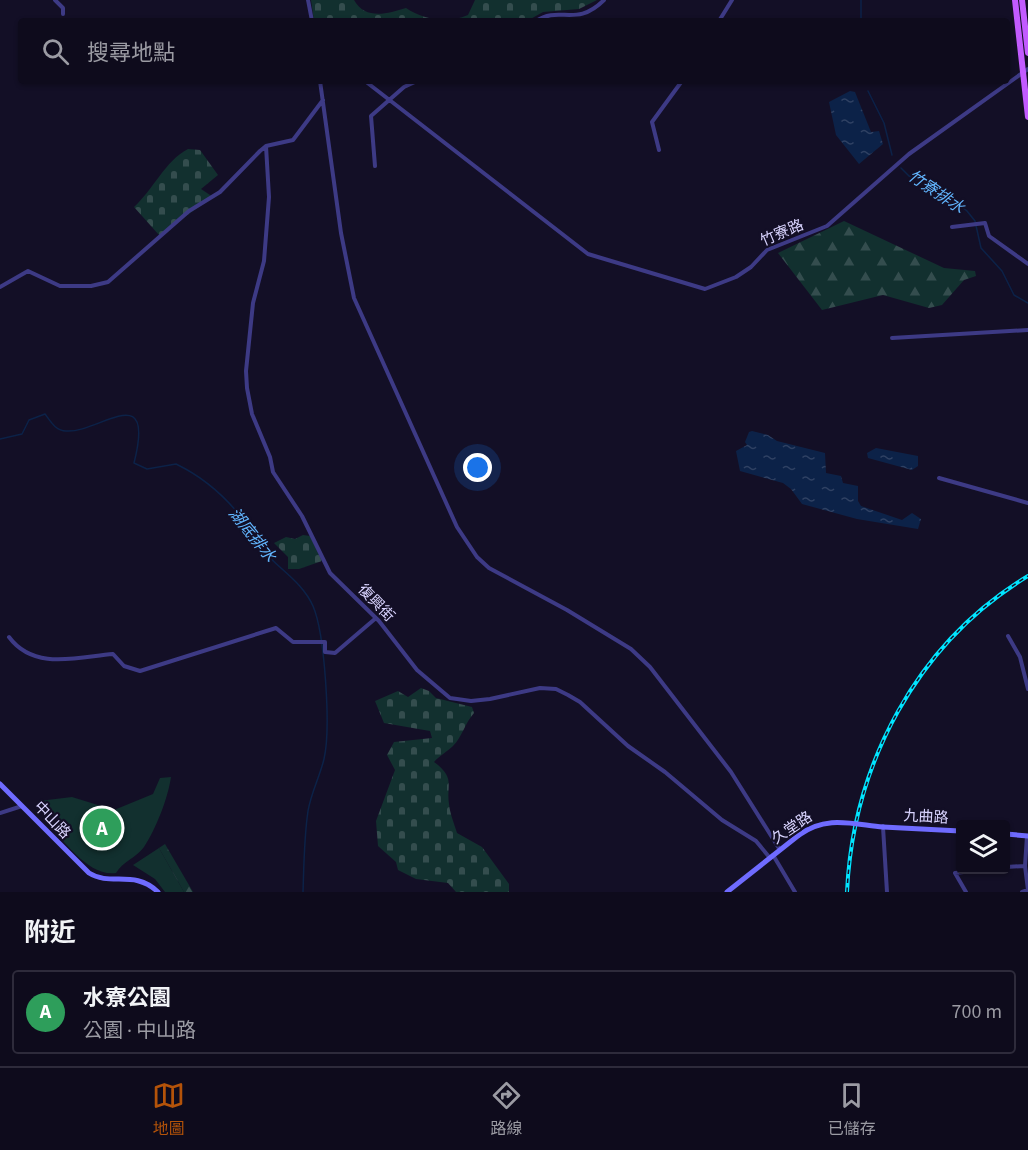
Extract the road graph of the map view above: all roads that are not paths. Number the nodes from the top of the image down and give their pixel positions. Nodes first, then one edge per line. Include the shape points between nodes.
1 (56, 0) edge
2 (308, 0) edge
3 (604, 0) edge
4 (732, 0) edge
5 (1015, 0) edge
6 (1022, 0) edge
7 (63, 14) dead end
8 (311, 18) edge
9 (541, 18) edge
10 (721, 18) edge
11 (1028, 52) edge
12 (1025, 72) edge
13 (1010, 82) edge
14 (320, 84) edge
15 (368, 84) edge
16 (412, 84) edge
17 (680, 84) edge
18 (1007, 84) edge
19 (323, 100) junction
20 (388, 100) junction
21 (1028, 117) edge
22 (266, 146) junction
23 (659, 150) dead end
24 (375, 166) dead end
25 (952, 227) dead end
26 (1028, 264) edge
27 (0, 287) edge
28 (1028, 330) edge
29 (892, 338) dead end
30 (939, 478) dead end
31 (1028, 503) edge
32 (376, 618) junction
33 (1008, 636) dead end
34 (9, 637) dead end
35 (1028, 688) edge
36 (0, 784) edge
37 (22, 806) junction
38 (0, 813) edge
39 (883, 827) junction
40 (956, 831) edge
41 (1010, 834) edge
42 (1028, 836) edge
43 (780, 850) junction
44 (772, 856) junction
45 (1025, 866) junction
46 (1010, 867) edge
47 (956, 873) edge
48 (1028, 890) edge
49 (158, 892) edge
50 (727, 892) edge
51 (795, 892) edge
52 (887, 892) edge
53 (966, 892) edge
54 (1022, 892) edge

1 - 7 street
2 - 8 street
3 - 9 street via 585,14 550,13
4 - 10 street
5 - 12 main road
6 - 11 main road
12 - 13 street, 竹寮路
12 - 21 main road
14 - 19 street
15 - 20 street, 竹寮路
16 - 20 street
17 - 23 street via 652,122
18 - 20 street, 竹寮路 via 909,154 827,226 767,250 736,277 705,289 588,254
19 - 22 street via 293,140
19 - 43 street via 340,233 354,298 457,527 489,568 631,649 650,667 731,772
20 - 24 street via 371,116
22 - 27 street via 220,192 189,211 108,282 60,286 28,271
22 - 32 street, 復興街 via 269,197 264,261 253,303 246,371 252,414 273,472 302,516 330,573
25 - 26 street via 985,223 989,236
28 - 29 street
30 - 31 street
32 - 34 street via 335,654 325,652 325,642 293,642 276,628 268,628 140,671 124,666 113,654 54,659 30,656
32 - 44 street, 復興街 via 417,670 450,698 480,700 540,688 556,689 580,702 628,746
33 - 35 street via 1020,657
36 - 37 street, 中山路
37 - 38 street
37 - 49 street, 中山路 via 97,879 138,879
39 - 40 street, 九曲路
39 - 43 street, 久堂路, bridge via 824,821
39 - 52 street, 九曲路
41 - 42 street
42 - 45 street
43 - 44 street, 久堂路
44 - 50 street, 久堂路
44 - 51 street, 復興街
45 - 46 street
45 - 48 street
47 - 53 street
48 - 54 street

